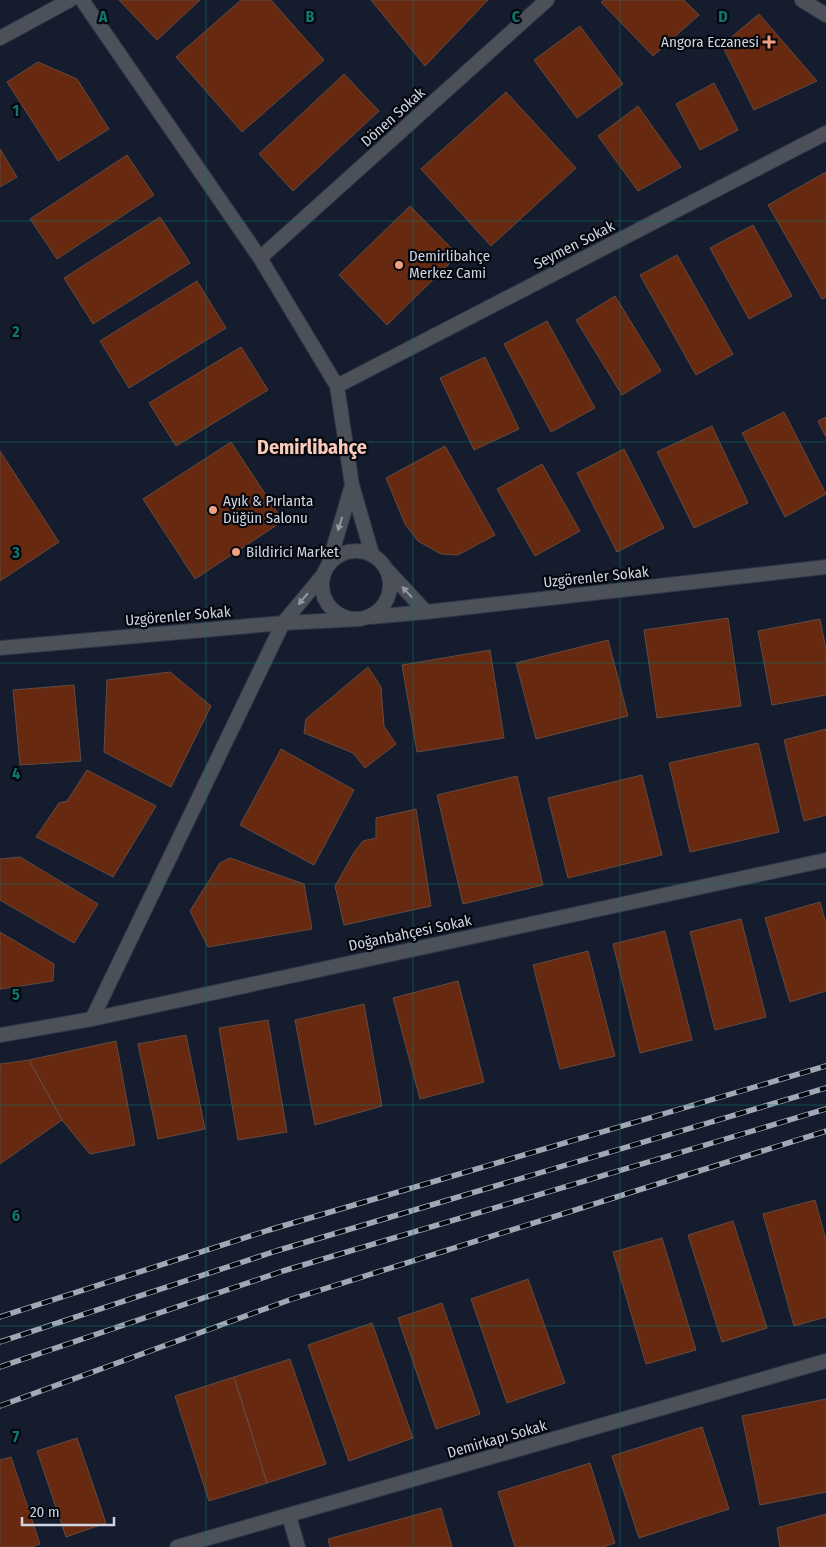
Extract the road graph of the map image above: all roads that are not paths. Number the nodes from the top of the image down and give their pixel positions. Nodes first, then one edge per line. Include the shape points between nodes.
1 (70, 0) edge
2 (82, 0) edge
3 (547, 0) edge
4 (802, 0) edge
5 (826, 15) edge
6 (0, 38) edge
7 (826, 133) edge
8 (260, 258) junction
9 (337, 386) junction
10 (352, 484) junction
11 (372, 554) junction
12 (826, 567) edge
13 (326, 569) junction
14 (388, 571) junction
15 (426, 612) junction
16 (365, 618) junction
17 (283, 623) junction
18 (0, 648) edge
19 (826, 860) edge
20 (92, 1019) junction
21 (0, 1035) edge
22 (826, 1361) edge
23 (289, 1516) junction
24 (176, 1547) edge
25 (298, 1547) edge

1 - 6 street
2 - 8 street
3 - 8 street, Dönen Sokak
4 - 5 street
7 - 9 street, Seymen Sokak
8 - 9 street
9 - 10 street
10 - 11 street
10 -> 13 street
11 - 13 street via 349,551 337,555
11 - 14 street
12 - 15 street, Uzgörenler Sokak
13 - 16 street via 322,586 329,607 348,619
13 -> 17 street
15 -> 14 street
14 - 16 street via 390,587 386,602 379,611
15 - 16 street, Uzgörenler Sokak
16 - 17 street, Uzgörenler Sokak
17 - 18 street, Uzgörenler Sokak
17 - 20 street
19 - 20 street, Doğanbahçesi Sokak
20 - 21 street, Doğanbahçesi Sokak
22 - 23 street, Demirkapı Sokak
23 - 24 street, Demirkapı Sokak
23 - 25 street

